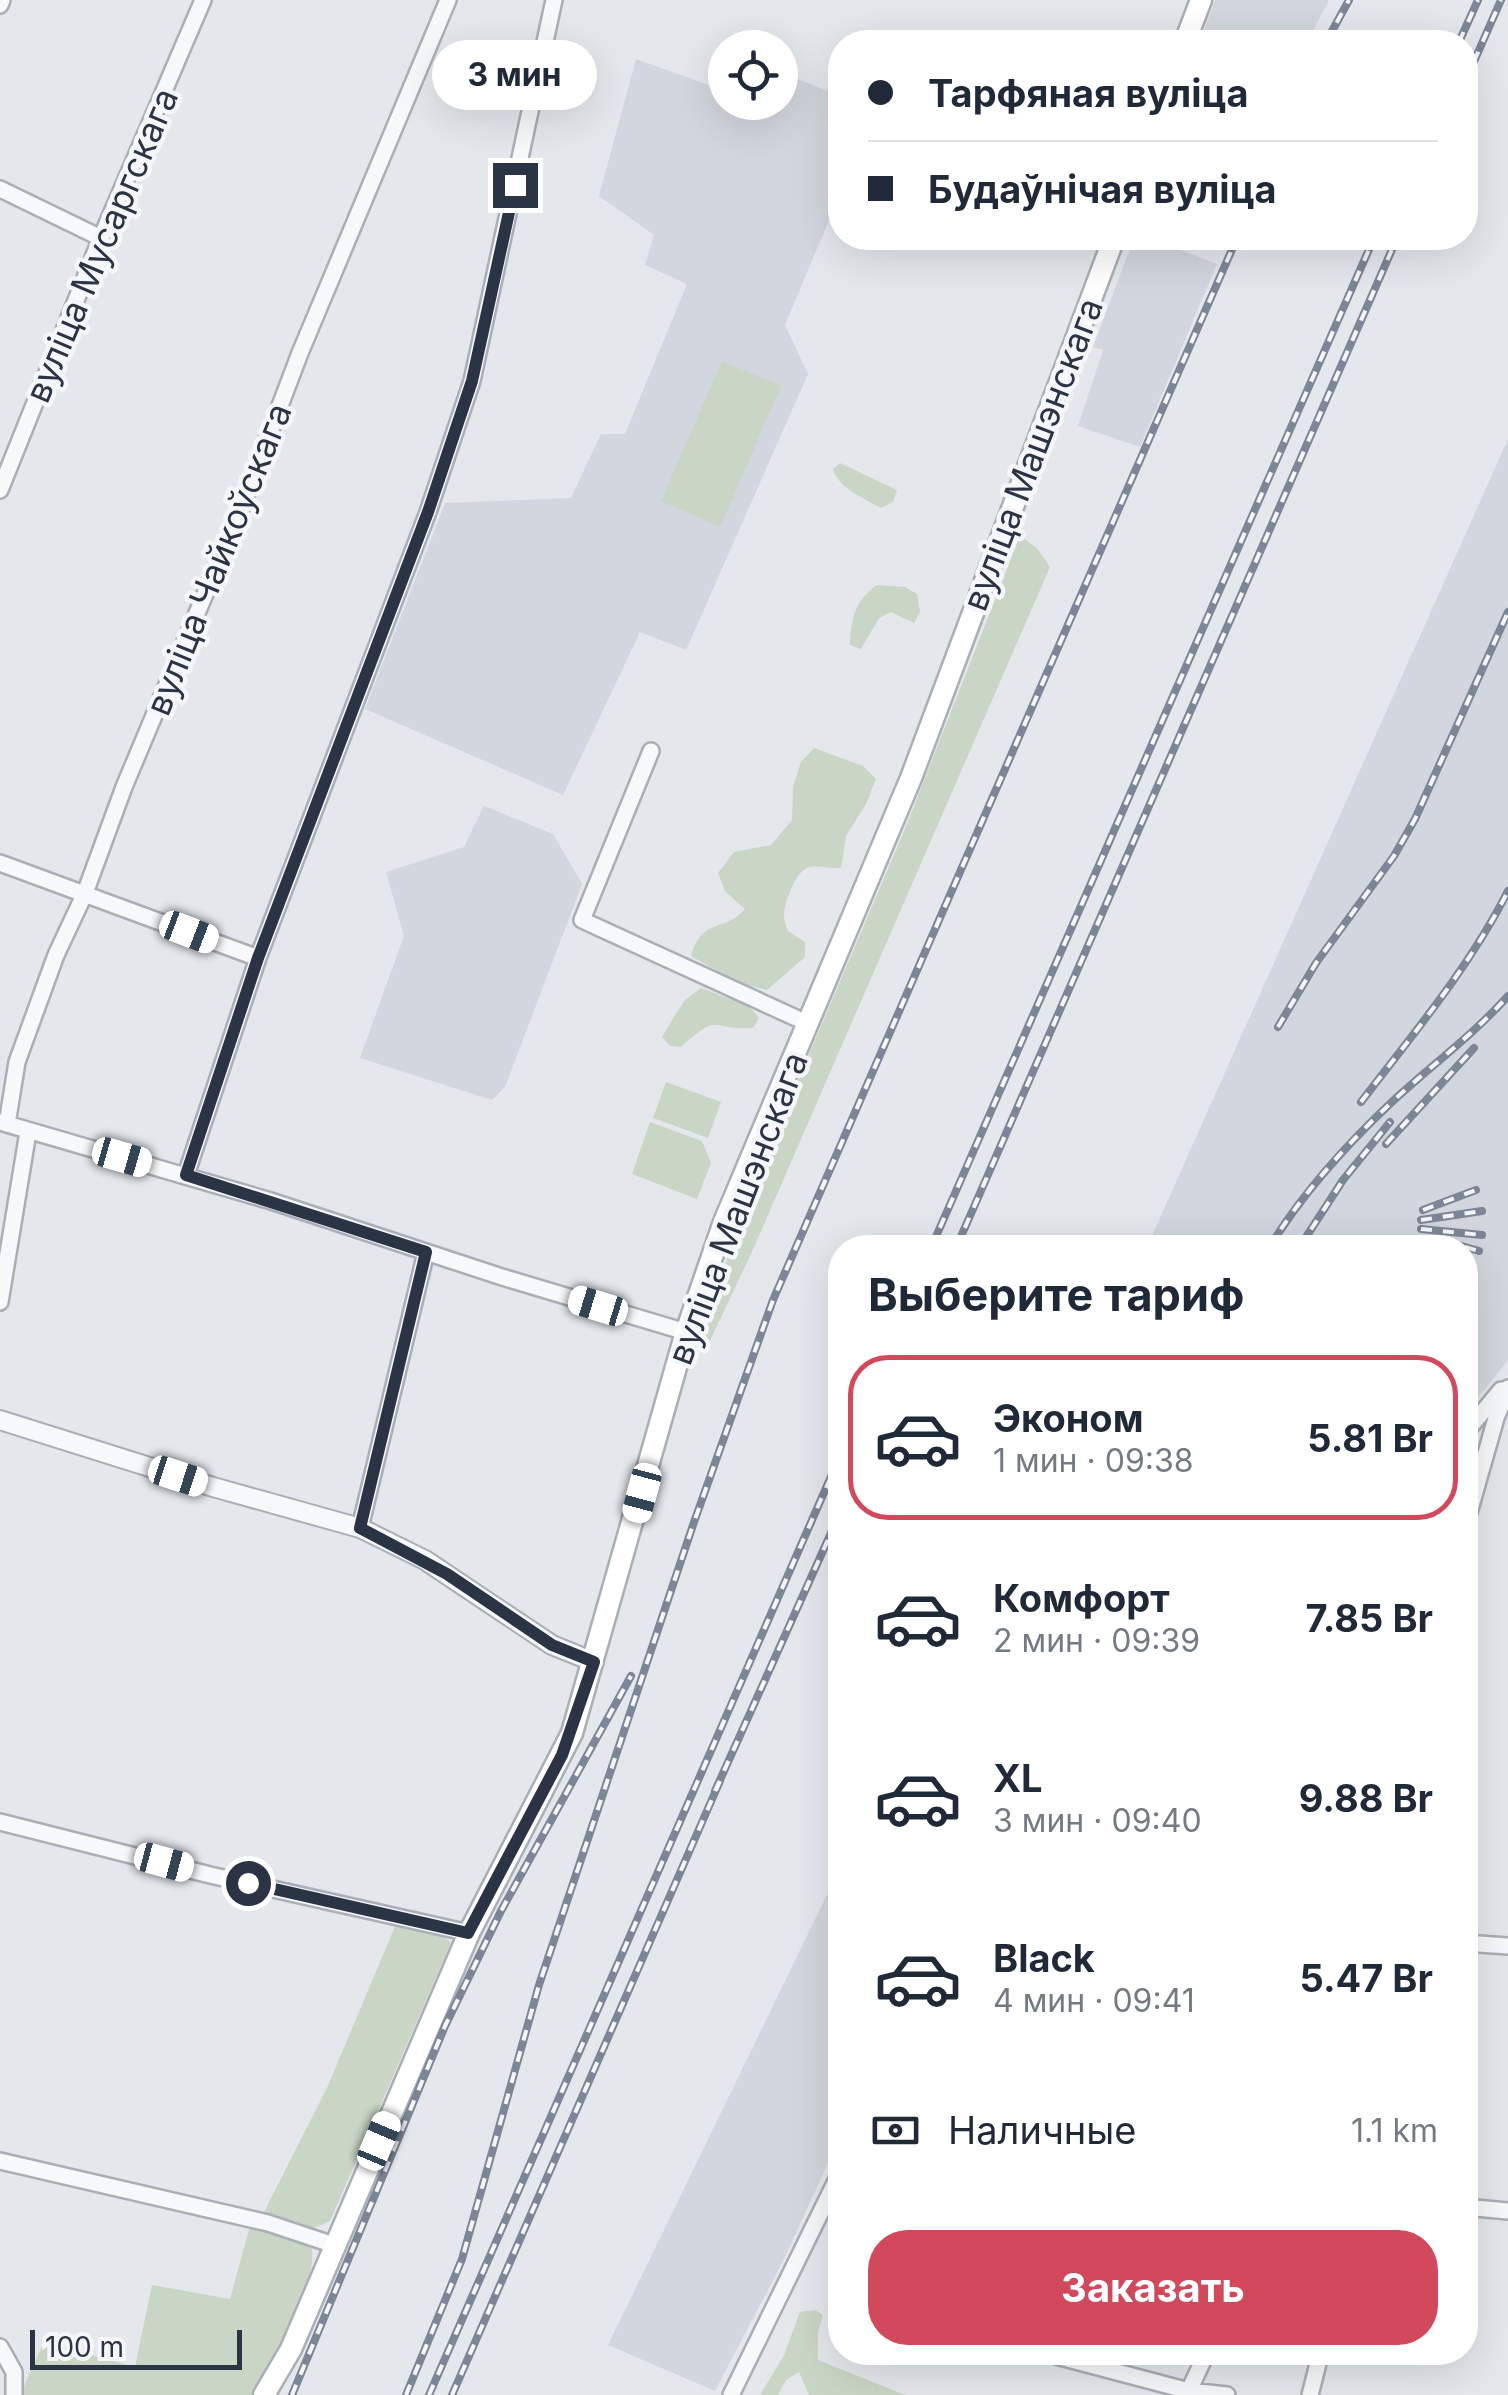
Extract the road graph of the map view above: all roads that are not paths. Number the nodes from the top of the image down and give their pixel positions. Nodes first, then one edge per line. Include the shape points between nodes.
1 (204, 0) edge
2 (448, 0) edge
3 (554, 0) edge
4 (1201, 0) edge
5 (1190, 30) edge
6 (0, 188) edge
7 (101, 238) junction
8 (1109, 250) edge
9 (0, 490) edge
10 (651, 751) dead end
11 (0, 863) edge
12 (85, 893) junction
13 (258, 958) junction
14 (807, 1023) junction
15 (3, 1123) edge
16 (28, 1132) junction
17 (186, 1175) junction
18 (426, 1252) junction
19 (0, 1302) edge
20 (686, 1332) junction
21 (1508, 1385) edge
22 (1478, 1418) edge
23 (0, 1420) edge
24 (1478, 1481) edge
25 (360, 1528) junction
26 (594, 1662) junction
27 (0, 1822) edge
28 (468, 1933) junction
29 (1478, 1944) edge
30 (1508, 1946) edge
31 (0, 2160) edge
32 (828, 2197) edge
33 (1478, 2208) edge
34 (1508, 2210) edge
35 (334, 2245) junction
36 (0, 2347) edge
37 (1087, 2365) edge
38 (1201, 2365) edge
39 (1318, 2365) edge
40 (1188, 2393) edge
41 (14, 2395) edge
42 (264, 2395) edge
43 (731, 2395) edge
44 (1228, 2395) edge
45 (1310, 2395) edge

1 - 7 street, вуліца Мусаргскага
2 - 12 street, вуліца Чайкоўскага
3 - 13 street via 472,381
4 - 5 main road
6 - 7 street
7 - 9 street, вуліца Мусаргскага
8 - 14 main road, вуліца Машэнскага via 911,778
10 - 14 street via 582,920
11 - 12 street
12 - 13 street
12 - 15 street, вуліца Чайкоўскага via 56,955
13 - 17 street
14 - 20 main road, вуліца Машэнскага via 739,1182
15 - 16 street
16 - 17 street
16 - 19 street
17 - 18 street
18 - 20 street
18 - 25 street
20 - 26 main road, вуліца Машэнскага
21 - 22 street
21 - 24 street
23 - 25 street
25 - 26 street via 447,1574 552,1645
26 - 28 main road, вуліца Машэнскага via 562,1755
27 - 28 street
28 - 35 main road, вуліца Машэнскага
29 - 30 street
31 - 35 street via 268,2223
32 - 43 street
33 - 34 street
35 - 42 main road, вуліца Машэнскага via 291,2349
36 - 41 street via 14,2372
37 - 40 street
38 - 40 street
39 - 45 street
40 - 44 street

